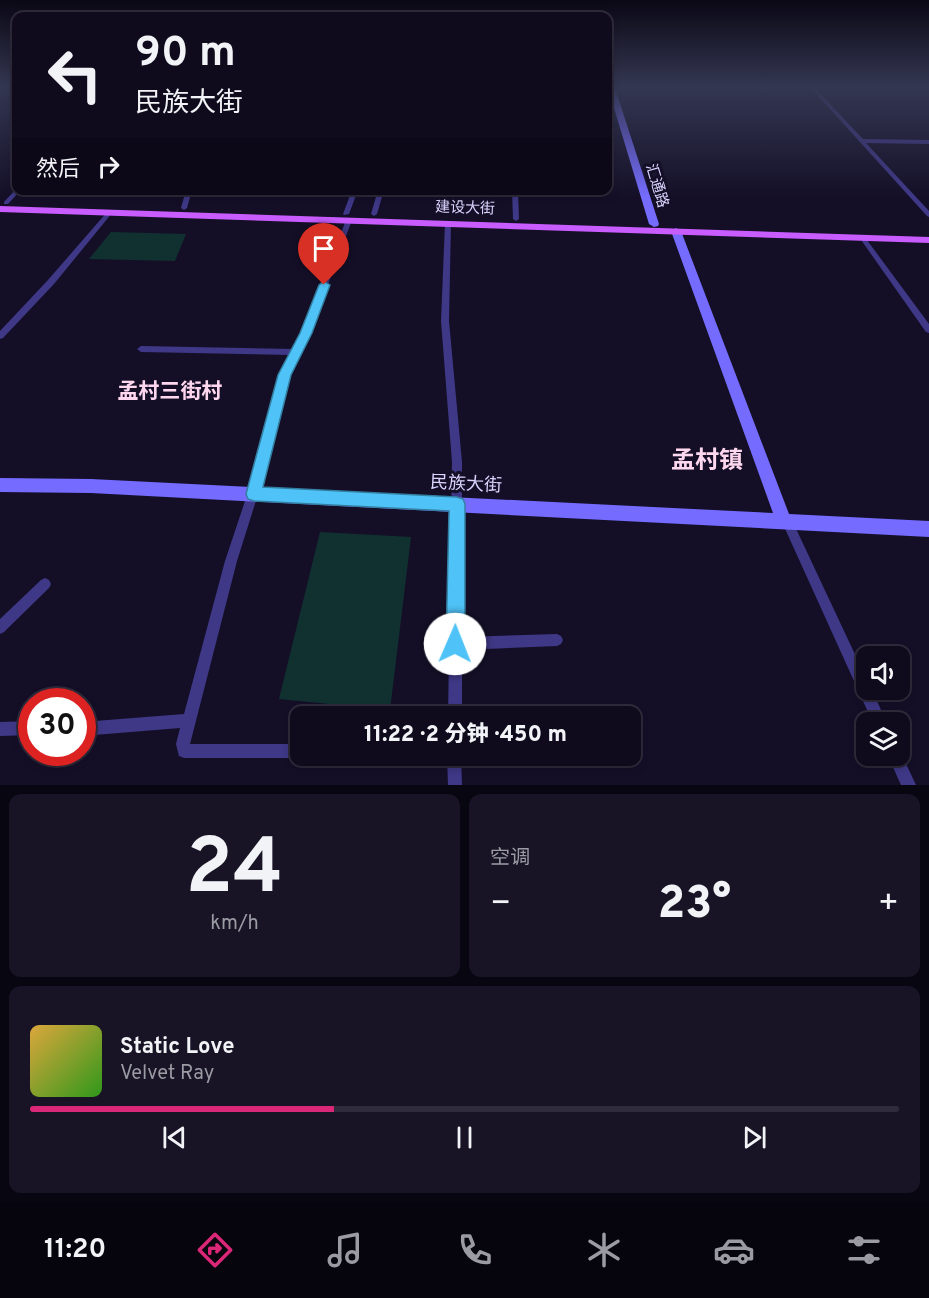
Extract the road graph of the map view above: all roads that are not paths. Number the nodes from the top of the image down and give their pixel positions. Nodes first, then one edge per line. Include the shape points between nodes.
1 (623, 125) edge
2 (847, 125) edge
3 (862, 141) junction
4 (929, 142) edge
5 (13, 195) edge
6 (188, 195) edge
7 (354, 195) edge
8 (380, 195) edge
9 (515, 195) edge
10 (2, 207) edge
11 (184, 208) junction
12 (110, 212) junction
13 (374, 214) junction
14 (929, 215) edge
15 (348, 217) junction
16 (516, 219) junction
17 (448, 223) junction
18 (654, 224) junction
19 (676, 231) junction
20 (929, 233) edge
21 (862, 237) junction
22 (929, 240) edge
23 (929, 330) edge
24 (0, 336) edge
25 (141, 349) dead end
26 (296, 352) junction
27 (0, 485) edge
28 (254, 494) junction
29 (457, 504) junction
30 (785, 521) junction
31 (929, 529) edge
32 (45, 584) dead end
33 (0, 628) edge
34 (557, 640) dead end
35 (455, 644) junction
36 (454, 706) edge
37 (875, 712) edge
38 (187, 721) junction
39 (18, 728) edge
40 (96, 728) edge
41 (0, 729) edge
42 (290, 751) edge
43 (454, 766) edge
44 (900, 766) edge
45 (455, 785) edge
46 (909, 785) edge

1 - 18 street, 汇通路
2 - 3 street
3 - 4 street
3 - 14 street
5 - 10 street
6 - 11 street
7 - 15 street
8 - 13 street
9 - 16 street
10 - 11 main road, 建设大街
10 - 12 main road, 建设大街
11 - 15 main road, 建设大街
12 - 15 main road, 建设大街
12 - 24 street
13 - 15 main road, 建设大街
13 - 16 main road, 建设大街
15 - 17 main road, 建设大街
15 - 26 street
16 - 18 main road, 建设大街
17 - 19 main road, 建设大街
17 - 29 street via 445,321
18 - 20 main road, 建设大街
19 - 21 main road, 建设大街
19 - 30 street
21 - 22 main road, 建设大街
21 - 23 street
25 - 26 street
26 - 28 street via 280,388
27 - 28 street, 民族大街
28 - 29 street, 民族大街
28 - 38 street via 231,561
29 - 30 street, 民族大街
29 - 35 street
30 - 31 street, 民族大街
30 - 37 street
32 - 33 street
34 - 35 street
35 - 36 street
38 - 40 street
38 - 42 street via 184,751
39 - 41 street
43 - 45 street
44 - 46 street

